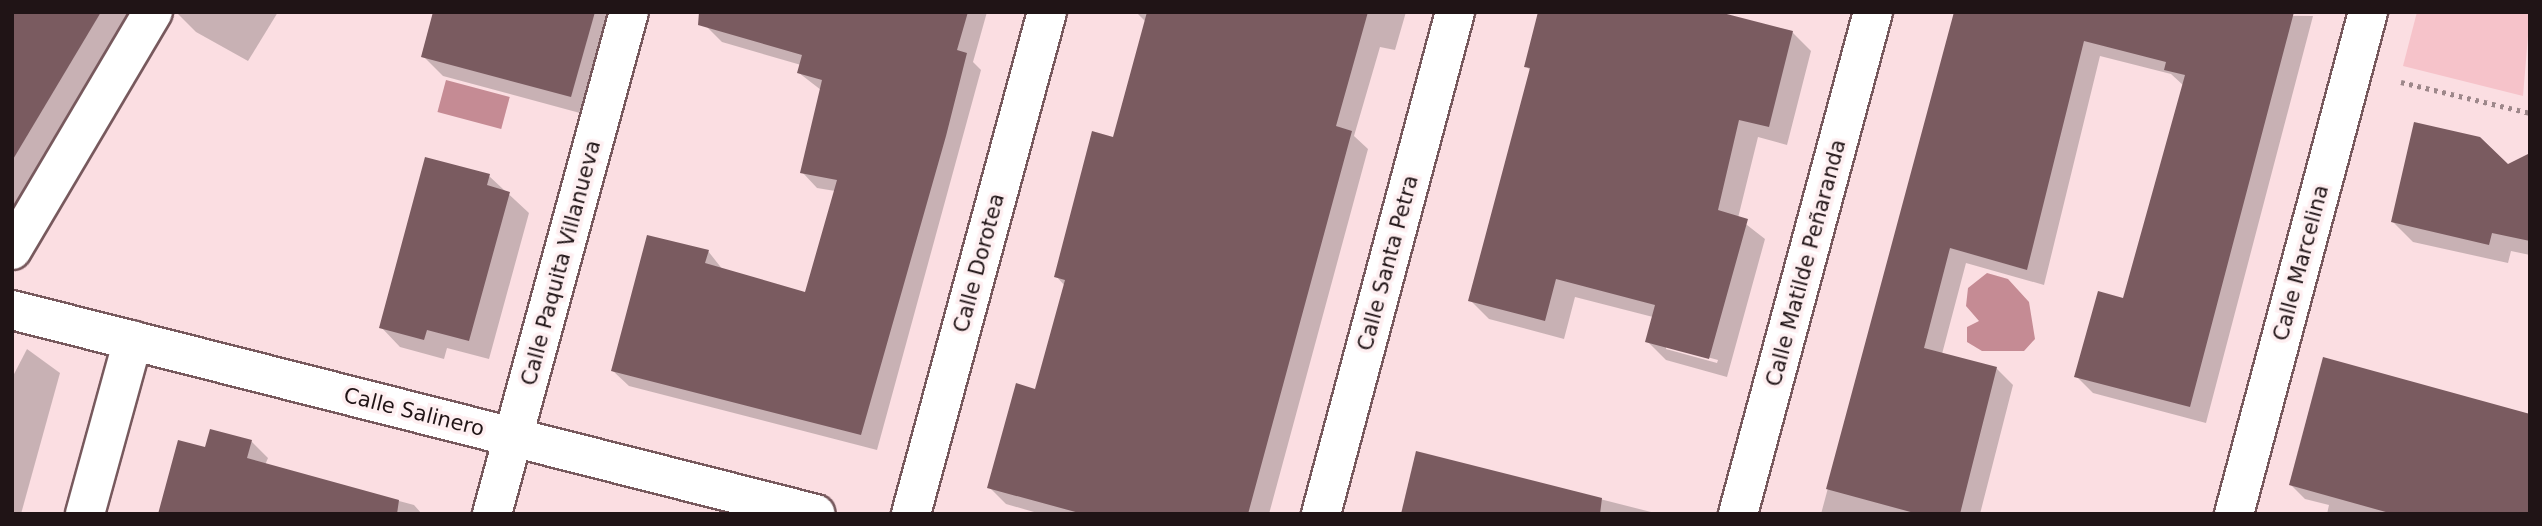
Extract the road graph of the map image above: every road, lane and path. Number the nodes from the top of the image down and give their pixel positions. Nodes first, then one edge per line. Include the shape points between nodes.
1 (153, 12) edge
2 (628, 12) edge
3 (1047, 12) edge
4 (1455, 12) edge
5 (1873, 12) edge
6 (2368, 12) edge
7 (2353, 70) junction
8 (2530, 113) edge
9 (12, 250) edge
10 (12, 310) edge
11 (133, 340) junction
12 (513, 437) junction
13 (85, 514) edge
14 (492, 514) edge
15 (816, 514) edge
16 (911, 514) edge
17 (1321, 514) edge
18 (1738, 514) edge
19 (2234, 514) edge

1 - 9 street
2 - 12 street, Calle Paquita Villanueva
3 - 16 street, Calle Dorotea
4 - 17 street, Calle Santa Petra
5 - 18 street, Calle Matilde Peñaranda
6 - 7 street, Calle Marcelina
7 - 8 path
7 - 19 street, Calle Marcelina
10 - 11 street, Calle Salinero
11 - 12 street, Calle Salinero
11 - 13 street
12 - 14 street, Calle Paquita Villanueva
12 - 15 street, Calle Salinero

